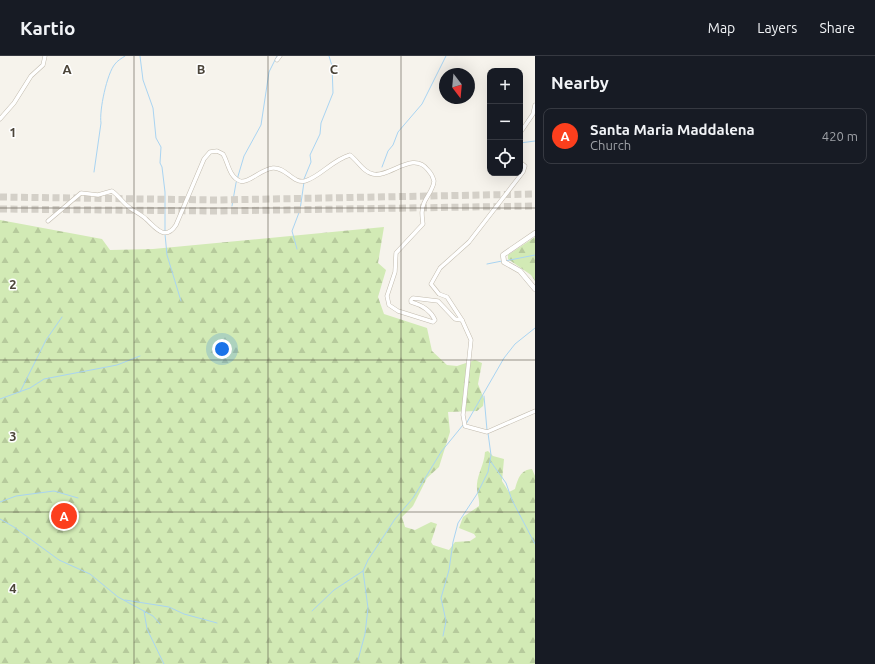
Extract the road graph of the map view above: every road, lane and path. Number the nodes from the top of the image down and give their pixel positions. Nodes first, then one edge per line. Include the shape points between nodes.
1 (45, 56) edge
2 (280, 56) edge
3 (277, 60) dead end
4 (535, 105) edge
5 (0, 119) edge
6 (523, 129) edge
7 (523, 164) edge
8 (523, 173) edge
9 (521, 176) edge
10 (48, 221) dead end
11 (535, 233) edge
12 (535, 289) edge
13 (462, 320) junction
14 (535, 410) edge

1 - 5 street via 43,65 31,76
2 - 3 street
4 - 6 street via 533,114
7 - 8 street
9 - 13 street via 469,242 440,268 431,284 439,294 447,297
10 - 13 street via 81,193 98,195 112,191 160,232 172,230 204,159 210,152 217,151 223,154 231,173 242,182 248,181 260,171 274,168 283,169 303,182 350,155 366,171 373,174 381,175 405,164 422,165 433,177 433,186 423,204 423,224 396,252 394,272 387,296 389,305 398,311 433,322 433,316 420,304 411,300 413,298 438,301 455,319
11 - 12 street via 503,255 504,262 520,271
13 - 14 street via 472,340 465,390 465,424 487,432

